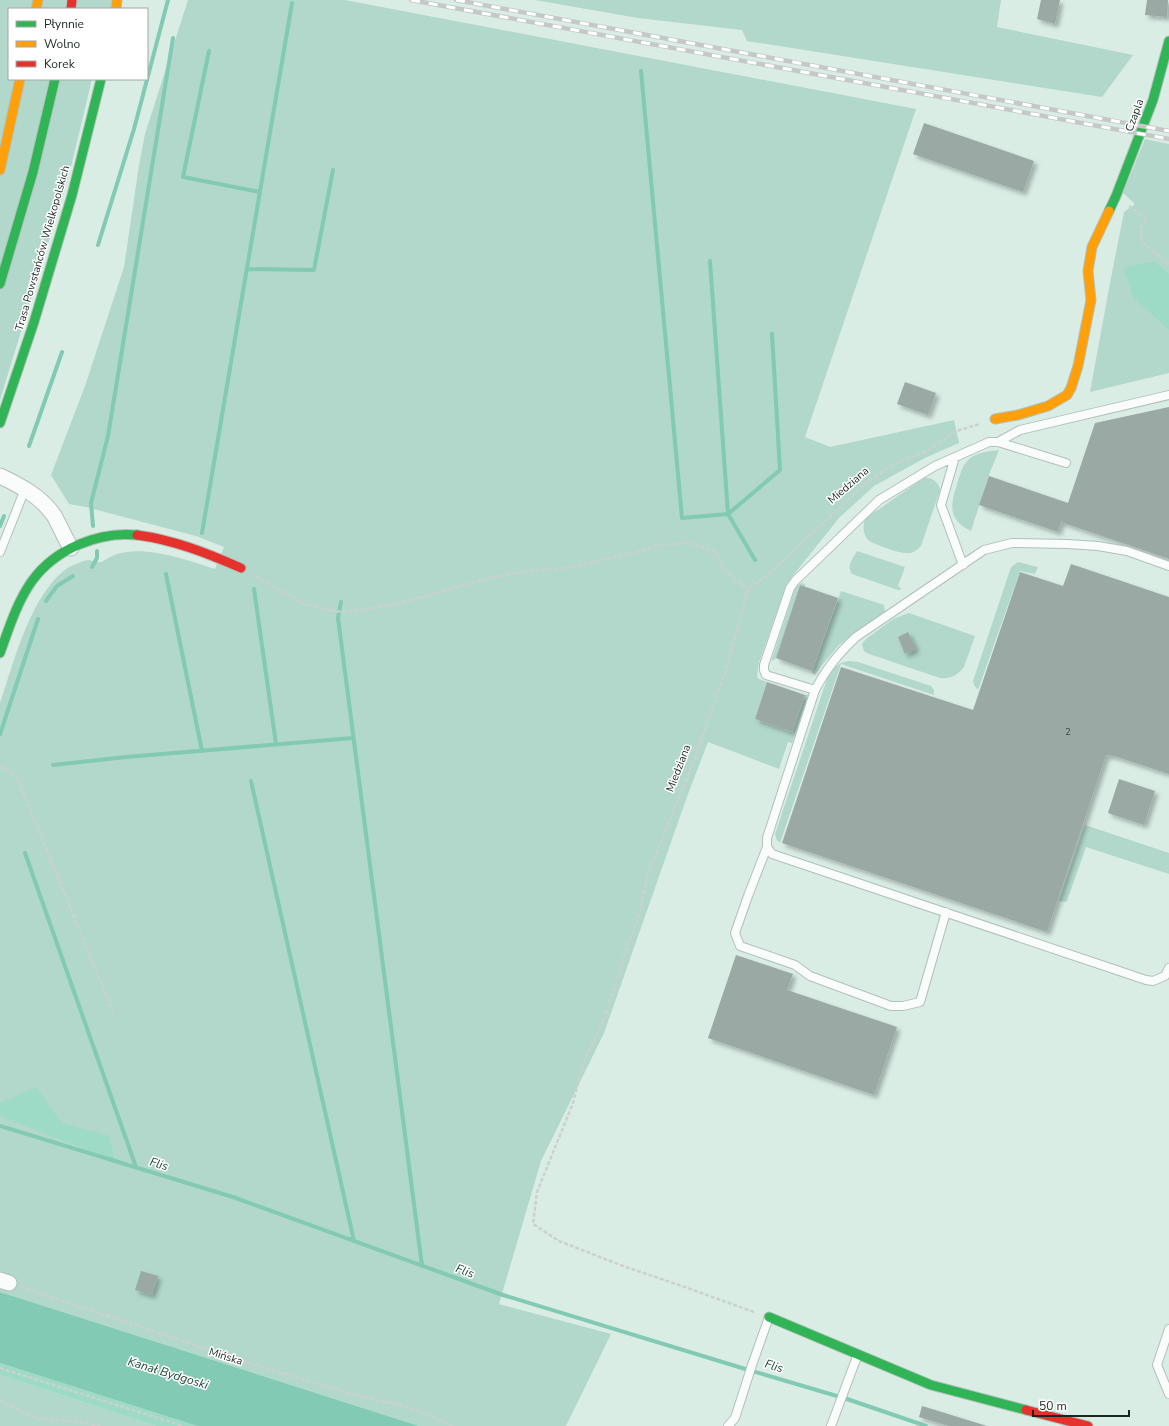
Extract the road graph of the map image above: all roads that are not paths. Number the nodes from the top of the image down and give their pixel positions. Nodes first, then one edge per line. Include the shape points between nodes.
1 (1169, 41) edge
2 (20, 80) edge
3 (55, 80) edge
4 (101, 80) edge
5 (0, 170) edge
6 (0, 284) edge
7 (1169, 395) edge
8 (995, 419) road end
9 (0, 423) edge
10 (998, 442) junction
11 (955, 457) junction
12 (1066, 463) dead end
13 (0, 476) edge
14 (25, 488) junction
15 (70, 548) junction
16 (0, 552) edge
17 (963, 565) junction
18 (1169, 566) edge
19 (240, 568) road end
20 (0, 653) edge
21 (815, 690) junction
22 (767, 847) junction
23 (946, 912) junction
24 (1169, 968) edge
25 (769, 1317) joint
26 (1169, 1330) edge
27 (858, 1354) junction
28 (1169, 1394) edge
29 (1085, 1425) edge
30 (728, 1426) edge
31 (831, 1426) edge

1 - 8 main road, Czapla via 1153,100 1116,196 1092,247 1088,271 1090,300 1078,366 1070,388 1060,400 1048,406
2 - 5 main road
3 - 6 main road via 33,172
4 - 9 main road, Trasa Powstańców Wielkopolskich via 70,202
7 - 10 lane via 1020,430
10 - 11 lane via 989,442
10 - 12 lane
11 - 17 lane via 941,506
11 - 21 lane via 935,466 879,500 790,588 764,670 766,674
13 - 14 street
14 - 15 street via 45,505 54,517
14 - 16 lane
15 - 19 main road via 112,534 147,536 188,547
15 - 20 main road via 56,557 33,580 17,607
17 - 18 lane via 984,550 1012,543 1037,543 1098,546 1126,551
17 - 21 lane via 856,637 824,672
21 - 22 lane via 767,838
22 - 23 lane via 772,854
22 - 23 lane via 735,933 740,946 795,965 810,976 891,1006 920,1002
23 - 24 lane via 1146,980 1165,976
25 - 27 main road
25 - 30 lane via 735,1418
26 - 28 lane via 1157,1365
27 - 29 main road via 932,1385
27 - 31 lane

